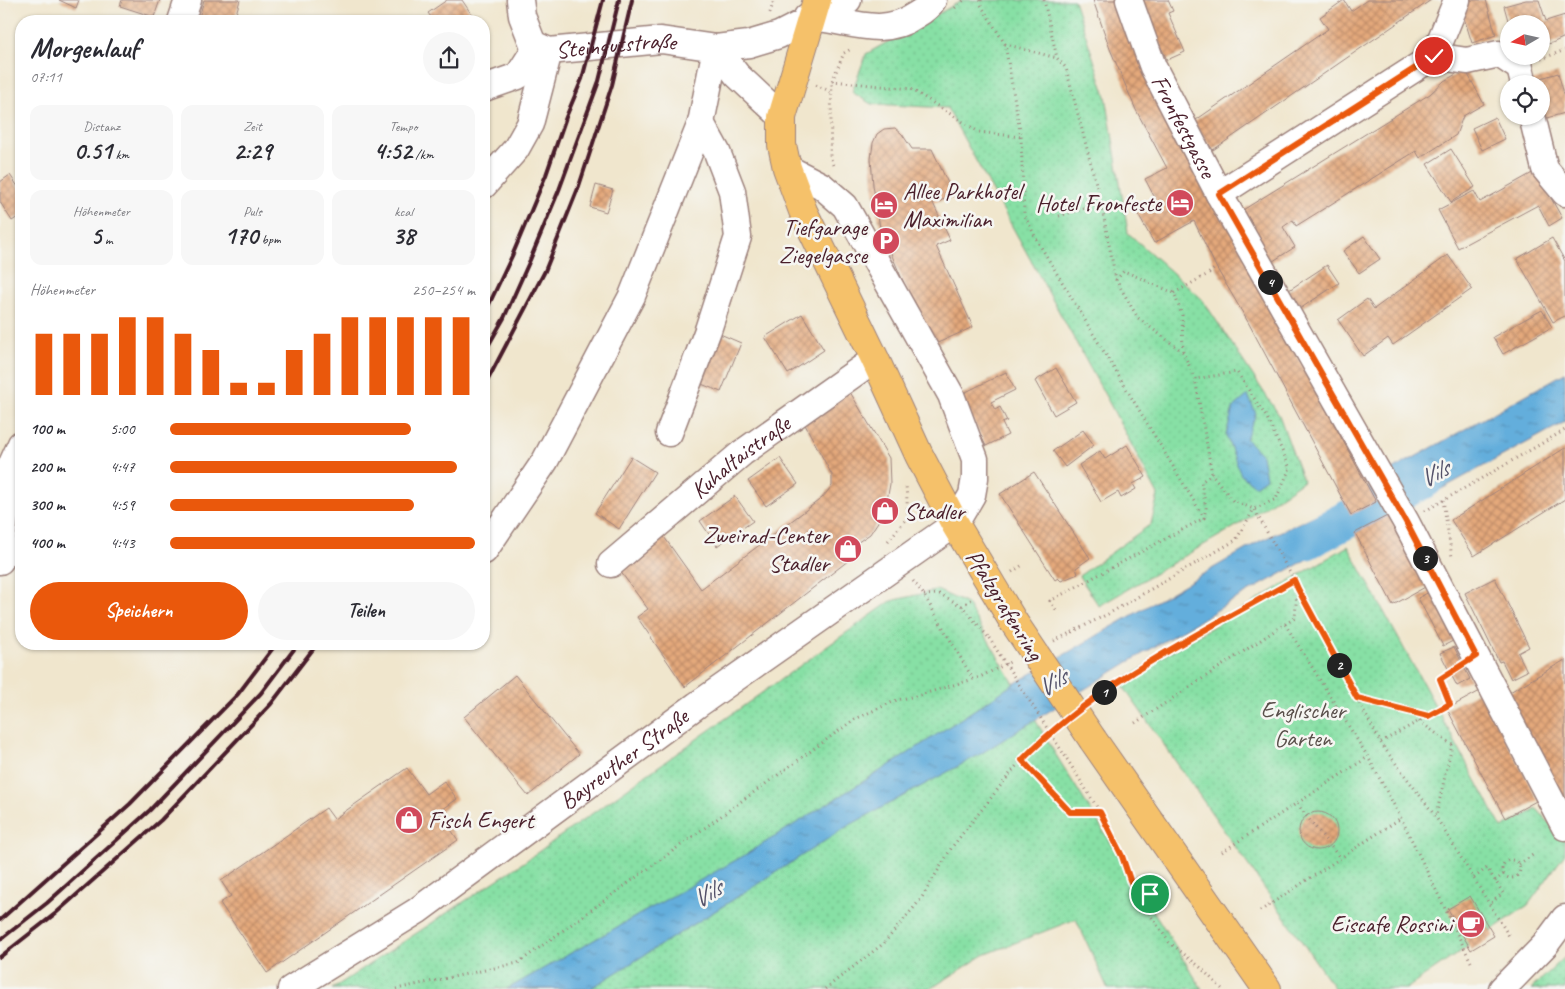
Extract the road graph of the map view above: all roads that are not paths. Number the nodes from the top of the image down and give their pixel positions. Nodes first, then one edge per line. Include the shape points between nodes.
1 (188, 0) edge
2 (520, 0) edge
3 (848, 0) edge
4 (934, 0) edge
5 (1129, 0) edge
6 (1457, 0) edge
7 (815, 8) edge
8 (183, 15) edge
9 (543, 48) junction
10 (716, 48) junction
11 (1434, 56) junction
12 (1522, 75) edge
13 (490, 86) edge
14 (782, 117) junction
15 (701, 123) junction
16 (1534, 125) edge
17 (787, 168) junction
18 (490, 178) edge
19 (1565, 193) edge
20 (1219, 194) junction
21 (875, 359) junction
22 (669, 433) dead end
23 (15, 457) edge
24 (955, 524) junction
25 (490, 542) edge
26 (0, 561) edge
27 (610, 564) dead end
28 (1565, 827) edge
29 (1565, 918) edge
30 (291, 989) edge
31 (1267, 989) edge
32 (1502, 989) edge

1 - 8 street
2 - 9 street, Steingutstraße via 522,16 533,44
3 - 7 street
4 - 7 street via 907,22 881,28 866,27
5 - 20 street, Fronfestgasse via 1153,67
6 - 11 street
7 - 10 street via 768,20 729,38
7 - 14 main road, Pfalzgrafenring
9 - 10 street, Steingutstraße via 661,40
9 - 13 street via 518,76
9 - 18 street via 530,124 516,149
10 - 14 street via 737,75
10 - 15 street
11 - 12 street via 1467,61 1499,54 1520,68
11 - 20 street
14 - 17 main road, Pfalzgrafenring via 782,144
15 - 22 street via 717,152 732,191 738,237 708,330
15 - 25 street via 632,296 545,461
16 - 19 street via 1545,168
17 - 21 main road, Pfalzgrafenring via 803,211
17 - 24 street via 822,186 845,206 951,395 974,458 975,478 972,495
20 - 28 street, Fronfestgasse via 1374,466 1416,516 1476,656
21 - 24 main road, Pfalzgrafenring
21 - 27 street, Kuhaltaistraße via 742,453
23 - 26 street via 11,466
24 - 30 street, Bayreuther Straße via 697,705 417,911
24 - 31 main road, Pfalzgrafenring, bridge via 1013,621 1092,740
29 - 32 street via 1545,945

